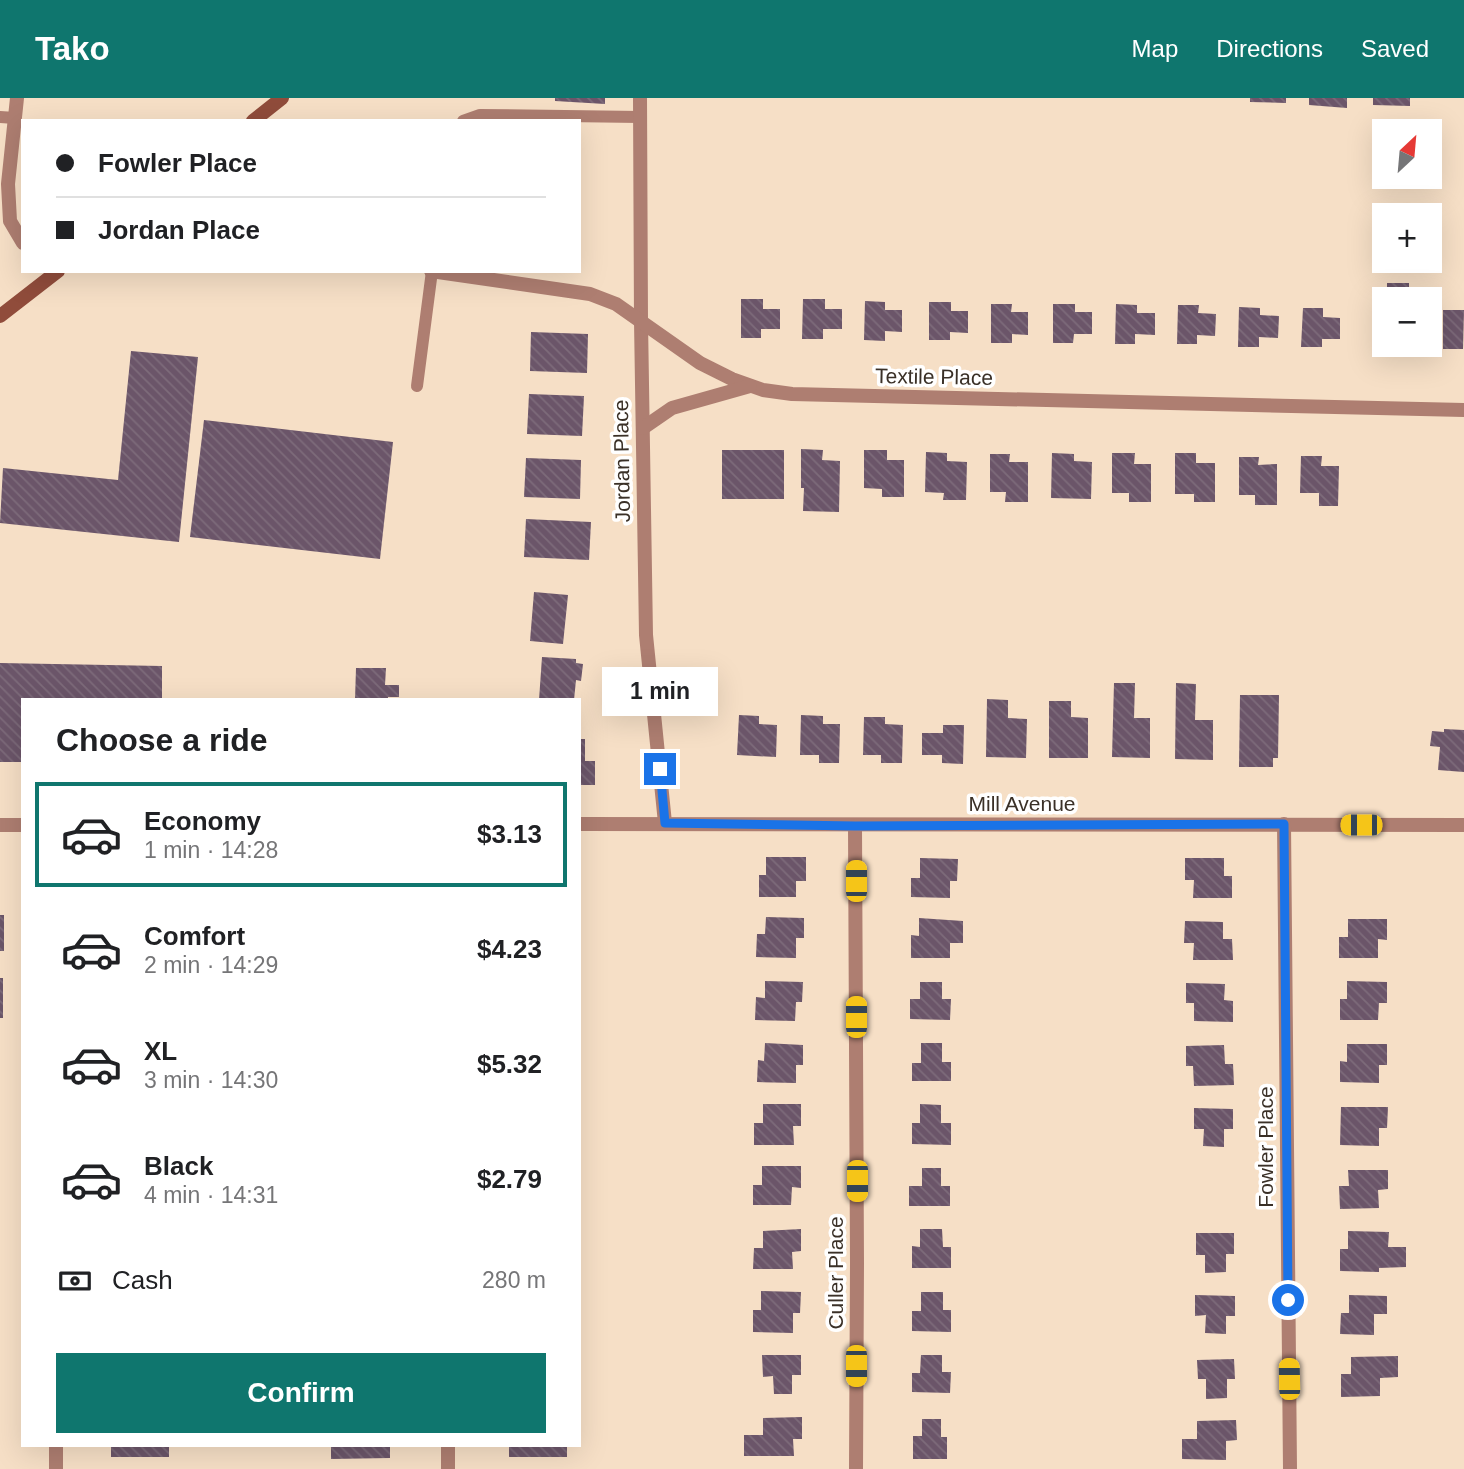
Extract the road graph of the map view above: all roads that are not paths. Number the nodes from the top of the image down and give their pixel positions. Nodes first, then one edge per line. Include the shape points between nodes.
1 (17, 98) edge
2 (282, 98) edge
3 (640, 98) edge
4 (640, 117) junction
5 (7, 118) edge
6 (256, 119) edge
7 (469, 119) edge
8 (21, 240) edge
9 (431, 273) edge
10 (445, 273) edge
11 (42, 277) edge
12 (0, 316) edge
13 (641, 321) junction
14 (417, 386) dead end
15 (750, 386) junction
16 (1464, 410) edge
17 (643, 428) junction
18 (665, 823) junction
19 (581, 824) edge
20 (1284, 824) junction
21 (0, 825) edge
22 (21, 825) edge
23 (1464, 825) edge
24 (855, 826) junction
25 (55, 1447) edge
26 (448, 1447) edge
27 (56, 1469) edge
28 (448, 1469) edge
29 (856, 1469) edge
30 (1290, 1469) edge

1 - 5 street
2 - 6 main road
3 - 4 street, Jordan Place
4 - 7 lane via 480,115
4 - 13 street, Jordan Place
5 - 8 street via 10,221
9 - 14 lane
10 - 13 street, Textile Place via 590,293
11 - 12 main road
13 - 15 street, Textile Place via 700,363
13 - 17 street, Jordan Place
15 - 16 street, Textile Place via 792,394
15 - 17 street via 672,408
17 - 18 street, Jordan Place via 646,635
18 - 19 street, Mill Avenue
18 - 24 street, Mill Avenue
20 - 23 street, Mill Avenue
20 - 24 street, Mill Avenue
20 - 30 street, Fowler Place
21 - 22 street
24 - 29 street, Culler Place
25 - 27 street
26 - 28 street

